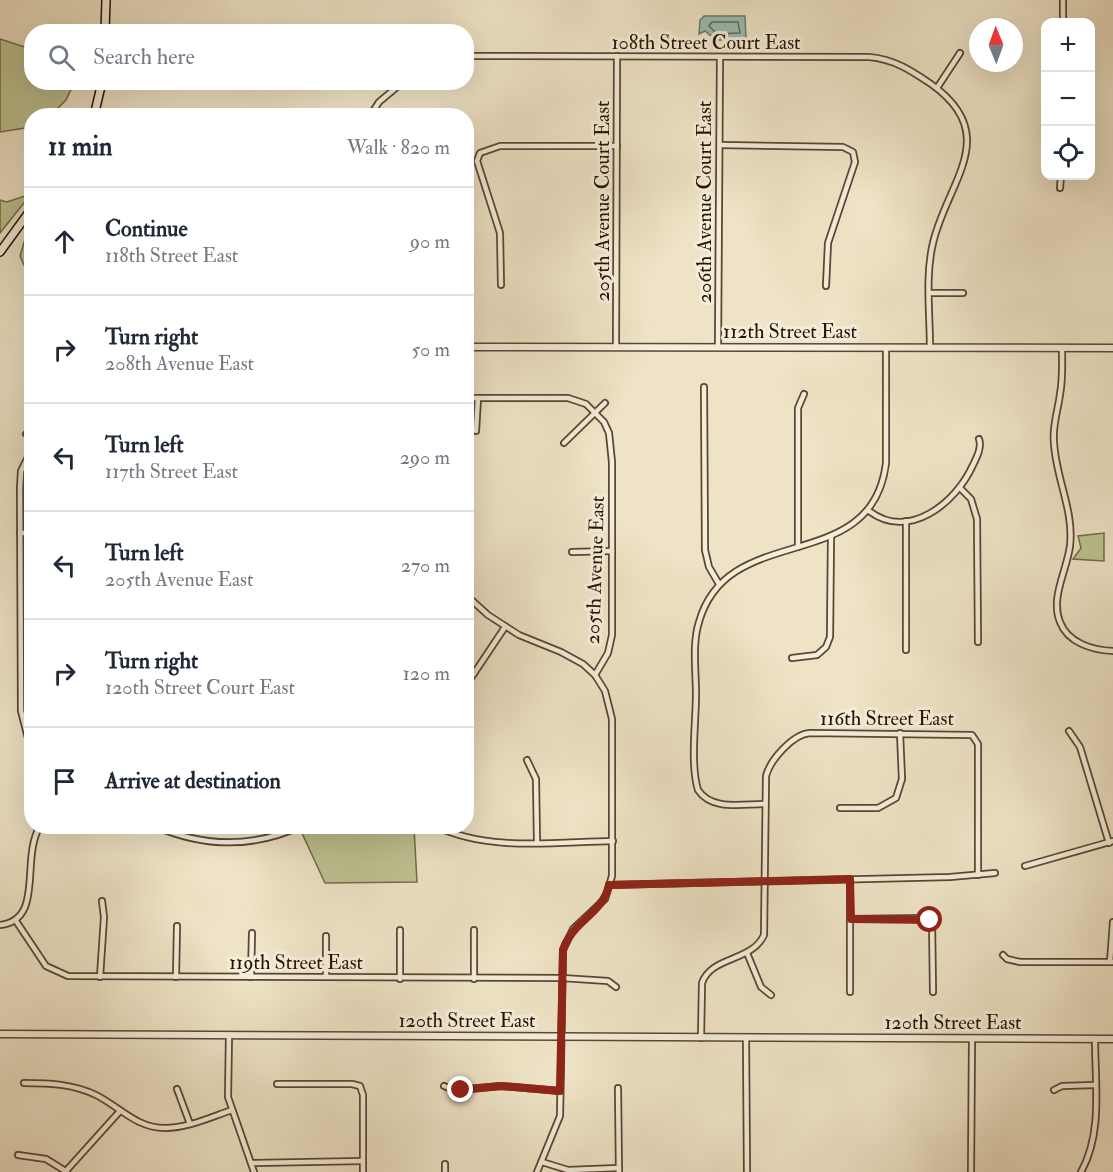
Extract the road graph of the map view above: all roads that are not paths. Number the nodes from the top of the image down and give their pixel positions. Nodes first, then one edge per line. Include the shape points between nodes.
1 (106, 0) edge
2 (1063, 0) edge
3 (1063, 18) edge
4 (105, 24) edge
5 (960, 53) dead end
6 (474, 56) edge
7 (617, 56) junction
8 (720, 57) junction
9 (937, 88) junction
10 (100, 90) edge
11 (392, 90) edge
12 (96, 108) edge
13 (375, 108) edge
14 (720, 145) junction
15 (617, 146) junction
16 (1061, 180) edge
17 (1060, 188) dead end
18 (24, 219) edge
19 (0, 252) edge
20 (501, 285) dead end
21 (826, 286) dead end
22 (963, 292) dead end
23 (931, 293) junction
24 (616, 346) junction
25 (474, 347) edge
26 (718, 347) junction
27 (886, 348) junction
28 (930, 348) junction
29 (1062, 348) junction
30 (1113, 348) edge
31 (704, 387) dead end
32 (804, 394) dead end
33 (474, 398) edge
34 (478, 398) junction
35 (605, 403) dead end
36 (596, 412) junction
37 (476, 431) dead end
38 (979, 439) dead end
39 (564, 443) dead end
40 (24, 466) edge
41 (961, 489) junction
42 (869, 511) junction
43 (906, 521) junction
44 (20, 533) junction
45 (24, 533) edge
46 (831, 537) junction
47 (798, 547) junction
48 (612, 551) junction
49 (572, 552) dead end
50 (719, 584) junction
51 (474, 602) edge
52 (505, 627) junction
53 (978, 642) dead end
54 (906, 650) dead end
55 (1113, 651) edge
56 (792, 658) dead end
57 (474, 674) edge
58 (595, 675) junction
59 (24, 723) edge
60 (1069, 731) dead end
61 (900, 733) junction
62 (527, 760) dead end
63 (765, 804) junction
64 (840, 808) dead end
65 (36, 834) edge
66 (175, 834) edge
67 (279, 834) edge
68 (460, 834) edge
69 (613, 841) junction
70 (537, 842) junction
71 (1111, 842) edge
72 (1024, 866) dead end
73 (995, 873) dead end
74 (978, 875) junction
75 (850, 879) junction
76 (765, 880) junction
77 (609, 885) junction
78 (102, 901) dead end
79 (851, 919) junction
80 (16, 921) junction
81 (1113, 922) edge
82 (0, 925) edge
83 (177, 926) dead end
84 (400, 930) dead end
85 (474, 930) dead end
86 (252, 933) dead end
87 (326, 936) dead end
88 (747, 953) junction
89 (1003, 955) dead end
90 (1112, 962) edge
91 (100, 977) junction
92 (176, 977) junction
93 (251, 977) junction
94 (326, 977) junction
95 (562, 978) junction
96 (400, 979) junction
97 (474, 979) junction
98 (616, 987) dead end
99 (850, 992) dead end
100 (933, 992) dead end
101 (771, 994) dead end
102 (0, 1034) edge
103 (229, 1035) junction
104 (560, 1037) junction
105 (701, 1038) junction
106 (746, 1038) junction
107 (972, 1039) junction
108 (1095, 1039) junction
109 (1113, 1039) edge
110 (24, 1083) dead end
111 (277, 1084) dead end
112 (1095, 1085) junction
113 (444, 1086) dead end
114 (618, 1088) dead end
115 (177, 1089) dead end
116 (1054, 1090) dead end
117 (560, 1091) junction
118 (232, 1110) junction
119 (120, 1112) junction
120 (190, 1124) junction
121 (18, 1155) dead end
122 (362, 1161) junction
123 (542, 1162) junction
124 (251, 1163) junction
125 (445, 1164) dead end
126 (619, 1170) edge
127 (67, 1172) edge
128 (254, 1172) edge
129 (363, 1172) edge
130 (446, 1172) edge
131 (537, 1172) edge
132 (747, 1172) edge
133 (971, 1172) edge
134 (1081, 1172) edge

1 - 4 main road
2 - 3 street
5 - 9 street
6 - 7 street, 108th Street Court East
7 - 8 street, 108th Street Court East
7 - 15 street, 205th Avenue Court East
8 - 9 street, 108th Street Court East via 875,57 903,66
8 - 14 street, 206th Avenue Court East
9 - 23 street, 108th Street Court East via 963,120 968,147 933,244
10 - 12 main road
11 - 13 street
14 - 21 street via 843,147 854,154 855,162 828,243
14 - 26 street, 206th Avenue Court East
15 - 20 street via 500,146 482,152 477,161 500,233
15 - 24 street, 205th Avenue Court East
16 - 17 street
18 - 19 main road
22 - 23 street
23 - 28 street, 108th Street Court East
24 - 25 street, 112th Street East
24 - 26 street, 112th Street East
26 - 27 street, 112th Street East
27 - 28 street, 112th Street East
27 - 42 street via 886,463 879,493
28 - 29 street, 112th Street East
29 - 30 street, 112th Street East
29 - 55 street via 1053,441 1070,524 1067,564 1057,604 1059,619 1065,631 1080,644
31 - 50 street via 705,550
32 - 47 street via 798,408
33 - 34 street
34 - 36 street via 568,398
34 - 37 street
35 - 36 street
36 - 39 street
36 - 48 street, 205th Avenue East via 607,428 612,453
38 - 41 street via 978,453
40 - 44 street via 20,475
41 - 43 street via 940,508
41 - 53 street via 971,499 977,519
42 - 43 street via 888,520
42 - 46 street via 851,527
43 - 54 street
44 - 45 street
44 - 59 street
46 - 47 street
46 - 56 street via 830,640 817,655
47 - 50 street via 744,565
48 - 49 street
48 - 58 street, 205th Avenue East via 612,635 608,653
50 - 63 street via 702,611 696,631 696,782 709,801
51 - 52 street
52 - 57 street
52 - 58 street via 576,659
58 - 69 street via 612,719
60 - 71 street via 1080,747
61 - 63 street, 116th Street East via 799,736 769,766
61 - 64 street via 902,779 896,798 878,808
61 - 74 street, 116th Street East via 965,733 975,738
62 - 70 street via 536,778
63 - 76 street
65 - 80 street via 31,846 26,908
66 - 67 street via 217,843
68 - 70 street via 482,841
69 - 70 street
69 - 77 street
71 - 72 street
73 - 74 street
74 - 75 street
75 - 76 street
75 - 79 street
76 - 77 street
76 - 88 street via 764,935 758,946
77 - 95 street via 598,908 569,935 562,957
78 - 91 street
79 - 99 street
79 - 100 street via 932,921
80 - 82 street
80 - 91 street, 119th Street East via 50,970 68,976
81 - 90 street
83 - 92 street
84 - 96 street
85 - 97 street
86 - 93 street
87 - 94 street
88 - 101 street via 761,987
88 - 105 street via 713,968 703,979
89 - 90 street via 1020,962
91 - 92 street, 119th Street East
92 - 93 street, 119th Street East
93 - 94 street, 119th Street East
94 - 96 street, 119th Street East
95 - 97 street, 119th Street East
95 - 98 street, 119th Street East via 609,981
95 - 104 street
96 - 97 street, 119th Street East
102 - 103 street, 120th Street East
103 - 104 street, 120th Street East
103 - 118 street via 227,1081
104 - 105 street, 120th Street East
104 - 117 street
105 - 106 street, 120th Street East
106 - 107 street, 120th Street East
106 - 132 street
107 - 108 street, 120th Street East
107 - 133 street
108 - 109 street, 120th Street East
108 - 112 street
110 - 119 street via 53,1083 80,1089
111 - 122 street via 360,1086
112 - 116 street via 1062,1086
112 - 134 street via 1093,1146
113 - 117 street via 453,1090 501,1086
114 - 126 street
115 - 120 street
117 - 123 street via 558,1122
118 - 120 street
118 - 124 street
119 - 120 street via 153,1127
119 - 127 street
121 - 127 street via 41,1157
122 - 124 street
122 - 129 street
123 - 126 street via 568,1170
123 - 131 street
124 - 128 street
125 - 130 street

